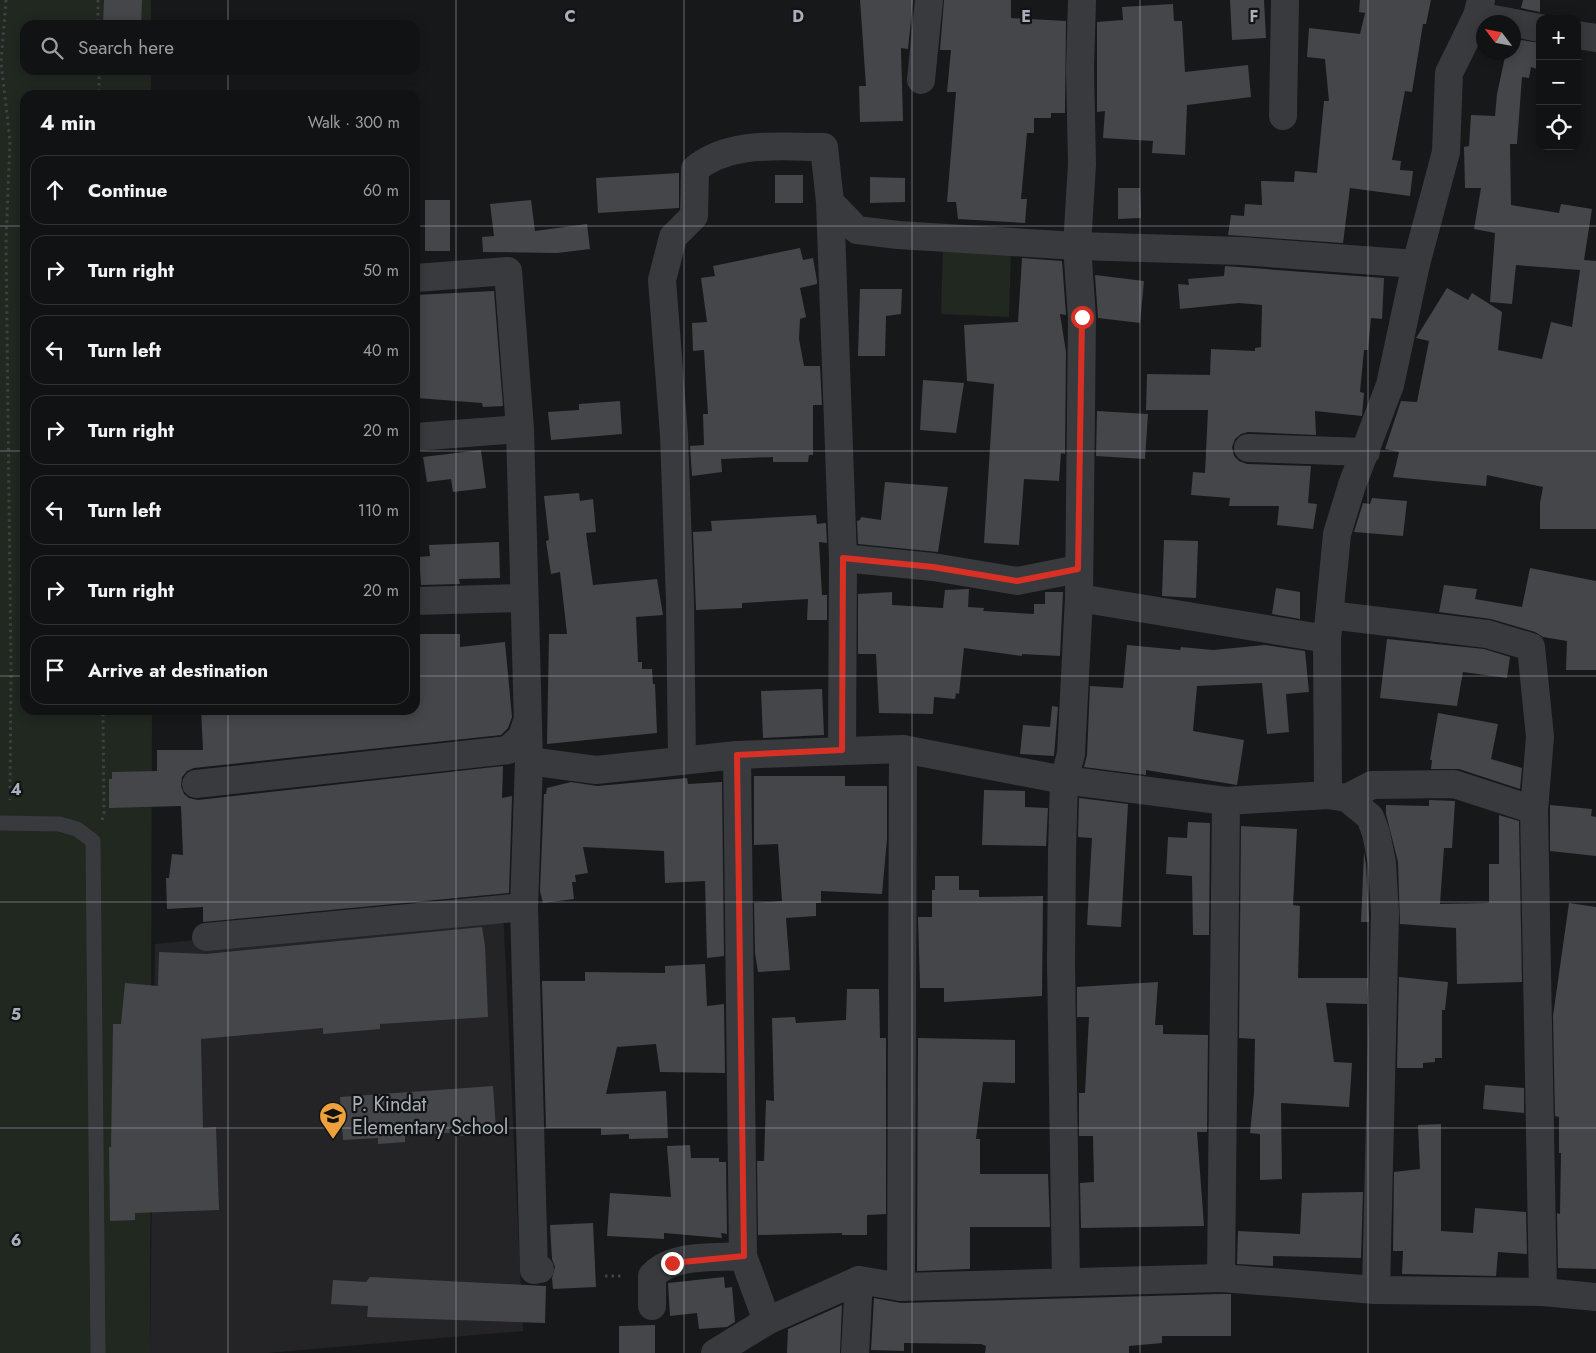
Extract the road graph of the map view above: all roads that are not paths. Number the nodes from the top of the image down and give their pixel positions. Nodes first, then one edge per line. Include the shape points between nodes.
1 (929, 0) edge
2 (1082, 0) edge
3 (1285, 0) edge
4 (1479, 8) edge
5 (1494, 15) edge
6 (1521, 25) edge
7 (1536, 27) edge
8 (1581, 36) edge
9 (1596, 38) edge
10 (921, 80) dead end
11 (1283, 116) dead end
12 (830, 202) junction
13 (1077, 246) junction
14 (1416, 264) junction
15 (420, 278) edge
16 (520, 429) junction
17 (420, 437) edge
18 (1248, 448) dead end
19 (1366, 452) junction
20 (843, 558) junction
21 (1078, 569) junction
22 (523, 598) junction
23 (1079, 598) junction
24 (420, 601) edge
25 (1329, 627) junction
26 (526, 724) junction
27 (903, 749) junction
28 (842, 750) junction
29 (737, 755) junction
30 (682, 760) junction
31 (528, 761) junction
32 (1064, 780) junction
33 (196, 784) dead end
34 (1338, 796) junction
35 (1226, 802) junction
36 (1534, 810) junction
37 (5, 823) edge
38 (524, 906) junction
39 (206, 937) dead end
40 (744, 1256) junction
41 (540, 1269) dead end
42 (1221, 1278) junction
43 (859, 1280) junction
44 (1066, 1282) junction
45 (901, 1287) junction
46 (1376, 1290) junction
47 (1544, 1292) junction
48 (1596, 1297) edge
49 (652, 1306) dead end
50 (767, 1321) junction
51 (98, 1353) edge
52 (715, 1353) edge
53 (855, 1353) edge

1 - 10 street
2 - 13 street via 1082,164
3 - 11 street
4 - 5 street
4 - 14 street via 1449,74 1446,152
6 - 7 street
8 - 9 street
12 - 13 street via 857,230
12 - 20 street
12 - 30 street via 824,147 730,150 706,160 695,169 694,216 673,237 662,280 674,435
13 - 14 street via 1242,251
13 - 21 street via 1082,317
14 - 19 street via 1390,385
15 - 16 street via 508,270
16 - 17 street
16 - 22 street
18 - 19 street
19 - 25 street via 1337,534
20 - 21 street via 933,567 1017,581
20 - 28 street
21 - 23 street
22 - 24 street
22 - 26 street
23 - 25 street
23 - 32 street via 1071,754
25 - 34 street
25 - 36 street via 1487,634 1531,647 1540,737
26 - 31 street
26 - 33 street via 522,737 508,750
27 - 28 street
27 - 32 street
27 - 45 street
28 - 29 street
29 - 30 street
29 - 40 street
30 - 31 street via 596,770
31 - 38 street
32 - 35 street
32 - 44 street via 1061,962
34 - 35 street
34 - 36 street via 1372,785 1454,784
34 - 46 street via 1370,817 1382,863
35 - 42 street
36 - 47 street
37 - 51 lane via 59,824 77,829 93,841
38 - 39 street
38 - 41 street via 534,1270
40 - 49 street via 685,1260 660,1267 652,1276
40 - 50 street
42 - 44 street
42 - 46 street
43 - 45 street
43 - 50 street
43 - 53 street
44 - 45 street
46 - 47 street
47 - 48 street
50 - 52 street

